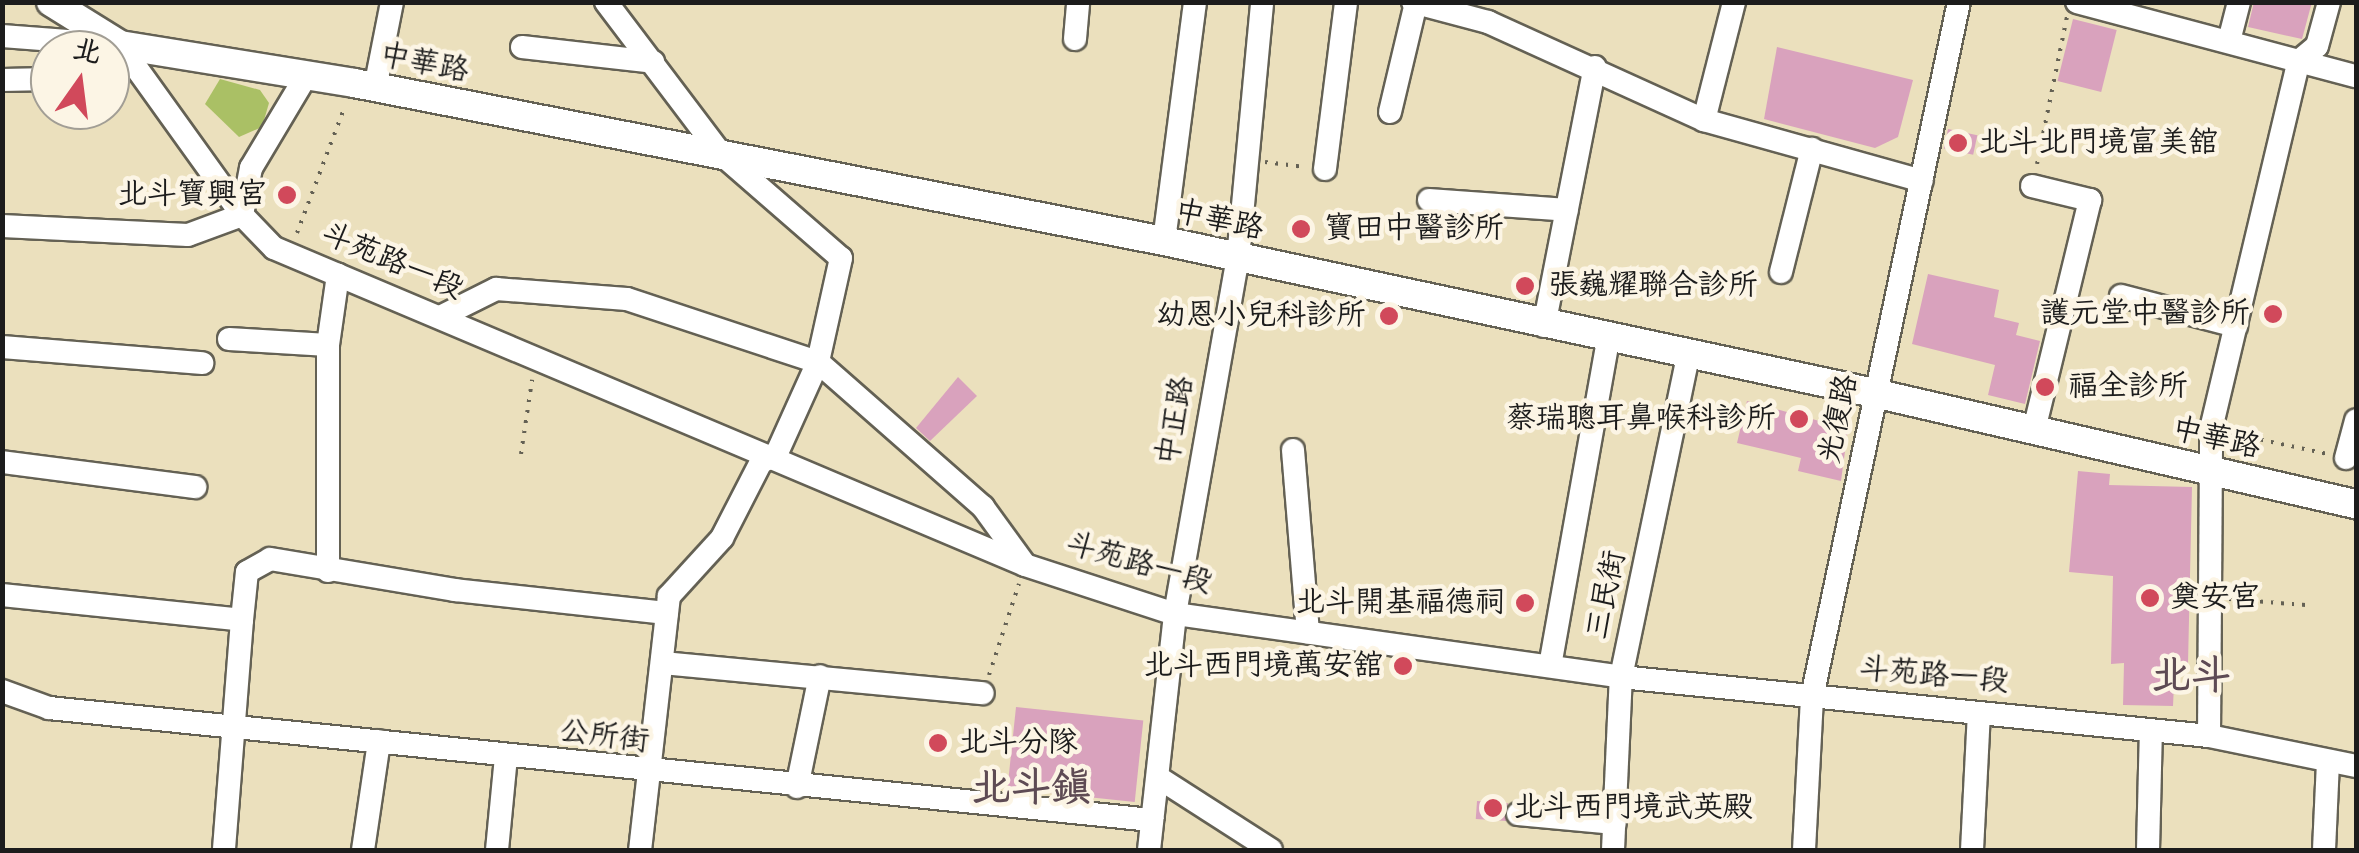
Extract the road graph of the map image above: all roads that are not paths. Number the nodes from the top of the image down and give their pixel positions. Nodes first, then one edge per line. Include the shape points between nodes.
1 (51, 2) edge
2 (82, 2) edge
3 (392, 2) edge
4 (606, 2) edge
5 (1078, 2) edge
6 (1195, 2) edge
7 (1262, 2) edge
8 (1346, 2) edge
9 (1734, 2) edge
10 (1959, 2) edge
11 (2074, 2) edge
12 (2239, 2) edge
13 (2329, 2) edge
14 (1414, 3) edge
15 (1490, 12) edge
16 (90, 30) edge
17 (102, 30) edge
18 (2, 36) edge
19 (30, 39) edge
20 (1075, 39) dead end
21 (2229, 41) junction
22 (522, 47) dead end
23 (130, 50) edge
24 (2299, 61) junction
25 (652, 62) junction
26 (1595, 67) junction
27 (130, 68) edge
28 (306, 76) junction
29 (2356, 76) edge
30 (30, 79) edge
31 (2, 80) edge
32 (365, 86) junction
33 (1390, 112) dead end
34 (1704, 120) junction
35 (1812, 148) junction
36 (720, 153) junction
37 (1324, 169) road end
38 (1922, 181) junction
39 (2032, 186) road end
40 (1429, 200) dead end
41 (1567, 210) junction
42 (242, 214) junction
43 (2, 226) edge
44 (1164, 242) junction
45 (1238, 258) junction
46 (1781, 272) dead end
47 (338, 275) junction
48 (2121, 296) dead end
49 (440, 317) junction
50 (1544, 326) junction
51 (2236, 326) junction
52 (229, 339) dead end
53 (1608, 341) junction
54 (328, 345) junction
55 (2, 347) edge
56 (1688, 356) junction
57 (818, 362) junction
58 (202, 363) dead end
59 (1874, 392) junction
60 (2356, 420) edge
61 (2034, 429) junction
62 (1293, 450) dead end
63 (776, 455) junction
64 (2346, 458) road end
65 (2, 462) edge
66 (2209, 472) junction
67 (196, 487) dead end
68 (2356, 504) edge
69 (1025, 564) junction
70 (328, 571) junction
71 (2, 595) edge
72 (667, 613) junction
73 (1175, 614) junction
74 (242, 620) junction
75 (1308, 632) junction
76 (664, 663) junction
77 (1550, 666) junction
78 (820, 676) junction
79 (1621, 677) junction
80 (2, 691) edge
81 (982, 694) road end
82 (1812, 697) junction
83 (1979, 712) junction
84 (232, 724) junction
85 (2151, 731) junction
86 (2210, 736) junction
87 (379, 741) junction
88 (506, 756) junction
89 (2328, 761) junction
90 (2356, 766) edge
91 (650, 773) junction
92 (1160, 778) junction
93 (797, 787) junction
94 (1518, 814) dead end
95 (1152, 820) junction
96 (1615, 823) junction
97 (224, 850) edge
98 (362, 850) edge
99 (497, 850) edge
100 (640, 850) edge
101 (1149, 850) edge
102 (1270, 850) edge
103 (1614, 850) edge
104 (1804, 850) edge
105 (1972, 850) edge
106 (2148, 850) edge
107 (2324, 850) edge

1 - 16 main road, 斗苑路一段
2 - 17 main road, 斗苑路一段
3 - 32 street
4 - 25 street
5 - 20 street
6 - 44 street
7 - 45 street, 中正路
8 - 37 street
9 - 34 street
10 - 38 street, 光復路
11 - 21 street
12 - 21 street
13 - 24 street via 2317,46
14 - 15 street
14 - 33 street
15 - 26 street
18 - 19 street
21 - 24 street
22 - 25 street
23 - 28 main road, 中華路
24 - 29 street
24 - 51 street
25 - 36 street
26 - 34 street
26 - 41 street
27 - 42 street, 斗苑路一段
28 - 32 main road, 中華路
28 - 42 street via 251,168
30 - 31 street
32 - 36 main road, 中華路
34 - 35 street
35 - 38 street
35 - 46 street
36 - 44 main road, 中華路
36 - 57 street via 841,258
38 - 59 street, 光復路
39 - 61 street via 2090,200
40 - 41 street
41 - 50 street
42 - 43 street via 188,235
42 - 47 street, 斗苑路一段 via 290,255
44 - 45 main road, 中華路
45 - 50 main road, 中華路
45 - 73 street, 中正路
47 - 49 street, 斗苑路一段
47 - 54 street
48 - 51 street
49 - 57 street via 496,289 627,299
49 - 63 street, 斗苑路一段
50 - 53 main road, 中華路
51 - 66 street via 2211,430
52 - 54 street
53 - 56 main road, 中華路
53 - 77 street
54 - 70 street
55 - 58 street
56 - 59 main road, 中華路
56 - 79 street, 三民街
57 - 63 street
57 - 69 street via 983,507
59 - 61 main road, 中華路
59 - 82 street, 光復路
60 - 64 street
61 - 66 main road, 中華路
62 - 75 street
63 - 69 street, 斗苑路一段
63 - 72 street via 762,462 722,538 669,596
65 - 67 street
66 - 68 main road, 中華路
66 - 86 street
69 - 73 street, 斗苑路一段
70 - 72 street
70 - 74 street via 270,559 248,572
71 - 74 street
72 - 76 street
73 - 75 street, 斗苑路一段
73 - 92 street, 中正路
74 - 84 street
75 - 77 street, 斗苑路一段
76 - 78 street
76 - 91 street
77 - 79 street, 斗苑路一段
78 - 81 street
78 - 93 street
79 - 82 street, 斗苑路一段
79 - 96 street, 三民街
80 - 84 street, 公所街 via 49,708
82 - 83 street, 斗苑路一段
82 - 104 street, 光復路
83 - 85 street, 斗苑路一段
83 - 105 street
84 - 87 street, 公所街
84 - 97 street
85 - 86 street, 斗苑路一段
85 - 106 street
86 - 89 street, 斗苑路一段
87 - 88 street, 公所街
87 - 98 street
88 - 91 street, 公所街
88 - 99 street
89 - 90 street, 斗苑路一段
89 - 107 street
91 - 93 street, 公所街
91 - 100 street
92 - 95 street, 中正路
92 - 102 street
93 - 95 street, 公所街
94 - 96 street
95 - 101 street, 中正路
96 - 103 street, 三民街

